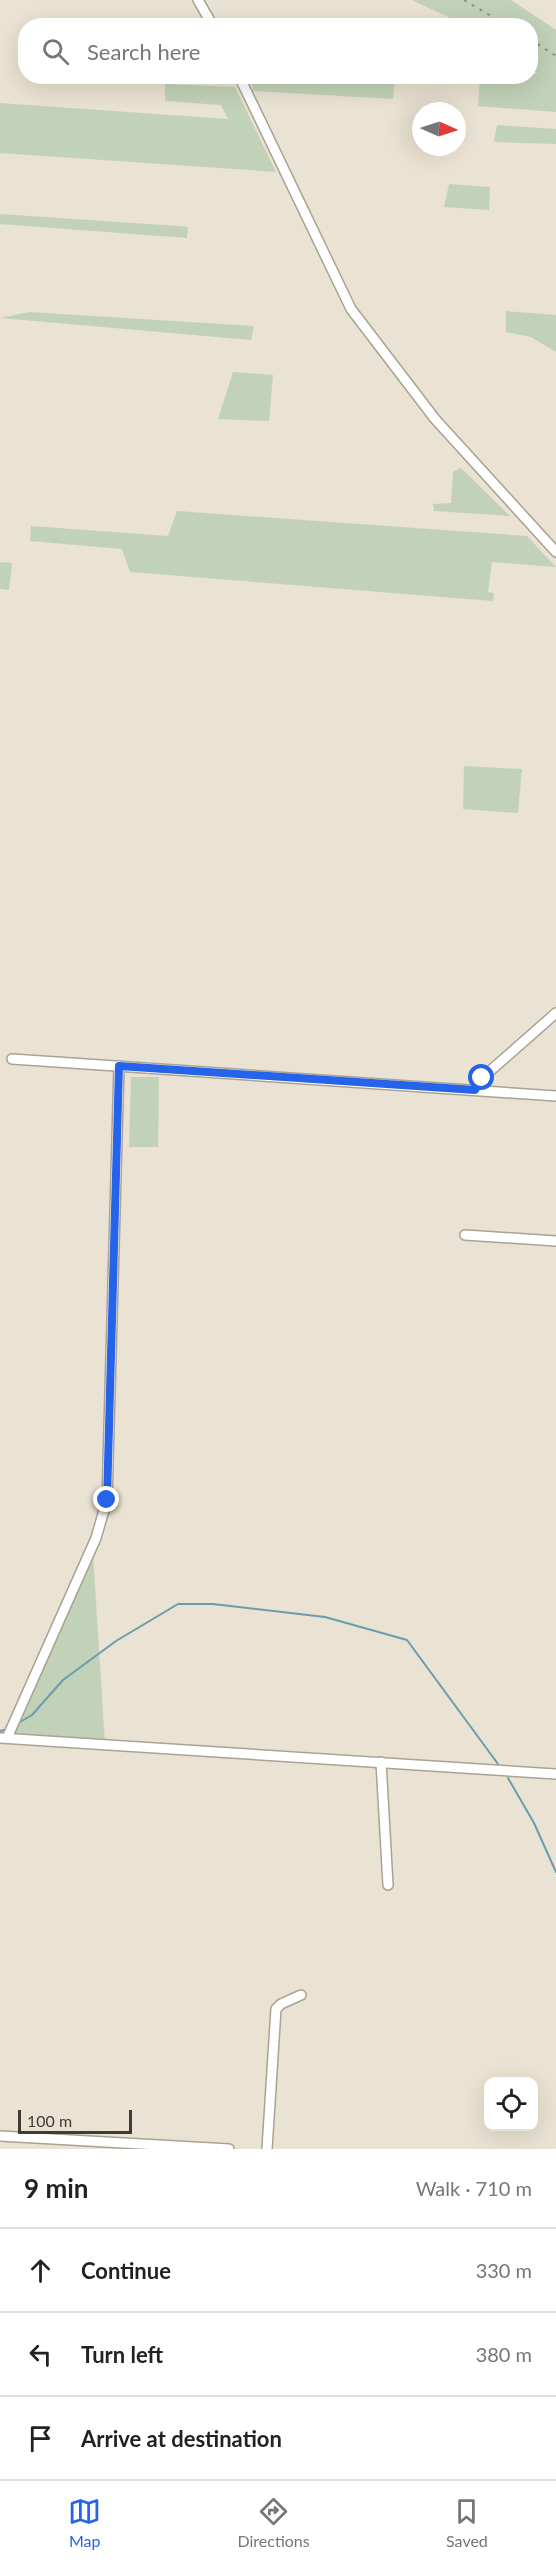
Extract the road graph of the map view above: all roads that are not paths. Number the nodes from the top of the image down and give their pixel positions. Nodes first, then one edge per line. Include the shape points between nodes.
1 (198, 0) edge
2 (208, 18) edge
3 (243, 84) edge
4 (556, 552) edge
5 (556, 1013) edge
6 (12, 1059) dead end
7 (119, 1066) junction
8 (475, 1090) junction
9 (556, 1096) edge
10 (465, 1235) dead end
11 (556, 1241) edge
12 (3, 1738) edge
13 (381, 1762) junction
14 (556, 1774) edge
15 (388, 1885) dead end
16 (302, 1995) dead end
17 (0, 2136) edge
18 (229, 2149) edge
19 (267, 2149) edge

1 - 2 street
3 - 4 street via 351,309 442,428
5 - 8 street via 482,1078
6 - 7 street
7 - 8 street
7 - 12 street via 107,1500 96,1538
8 - 9 street
10 - 11 street
12 - 13 street
13 - 14 street
13 - 15 street
16 - 19 street via 276,2009
17 - 18 street

